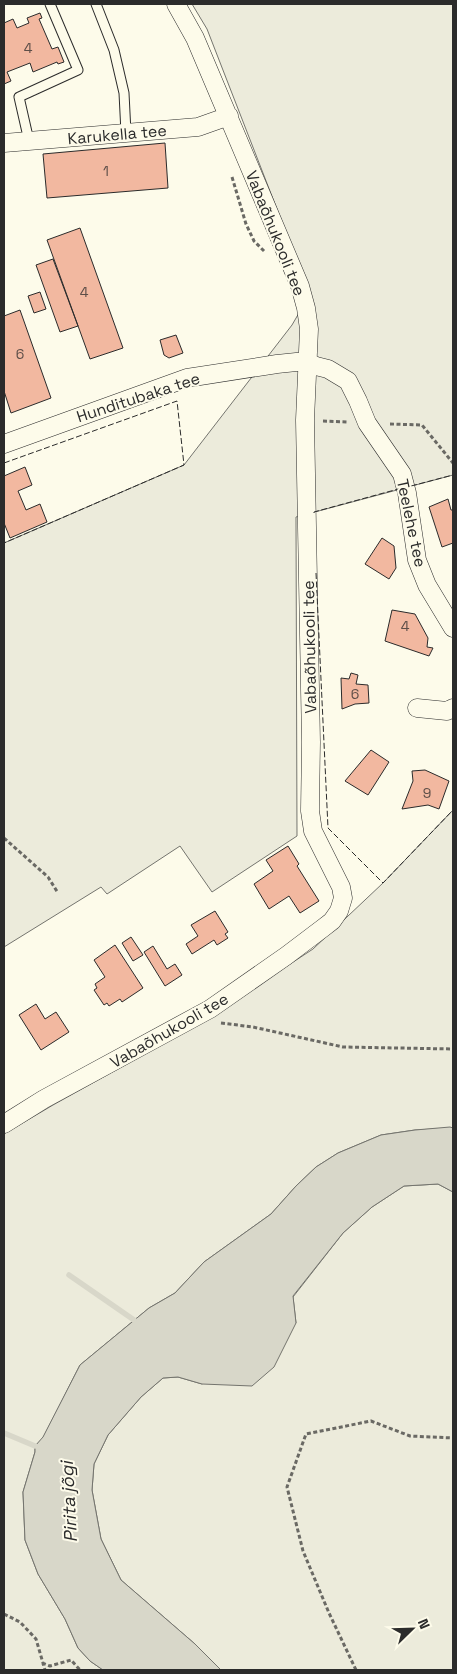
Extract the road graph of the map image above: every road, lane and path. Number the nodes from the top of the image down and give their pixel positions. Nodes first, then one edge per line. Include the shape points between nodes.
1 (50, 4) edge
2 (96, 4) edge
3 (176, 4) edge
4 (229, 116) junction
5 (126, 133) junction
6 (29, 141) junction
7 (4, 143) edge
8 (306, 361) junction
9 (4, 444) edge
10 (453, 628) edge
11 (417, 708) dead end
12 (453, 708) edge
13 (4, 838) edge
14 (58, 893) dead end
15 (192, 1019) junction
16 (453, 1049) edge
17 (4, 1124) edge
18 (453, 1438) edge
19 (4, 1614) edge
20 (42, 1663) junction
21 (45, 1670) edge
22 (80, 1670) edge
23 (356, 1670) edge

1 - 6 lane via 78,70 19,97
2 - 5 lane via 114,50 124,93
3 - 4 street, Vabaõhukooli tee
4 - 5 street, Karukella tee via 198,127
4 - 8 street, Vabaõhukooli tee via 300,286 308,329
5 - 6 street, Karukella tee
6 - 7 street, Karukella tee
8 - 9 street, Hunditubaka tee via 187,378
8 - 10 street, Teelehe tee via 348,382 367,423 402,474 417,560 427,585
8 - 15 street, Vabaõhukooli tee via 310,811 313,831 341,887 343,898 332,921
11 - 12 street via 447,711
13 - 14 path via 48,876
15 - 16 path via 253,1027 343,1047
15 - 17 street, Vabaõhukooli tee
18 - 23 path via 410,1436 372,1422 306,1434 287,1488 303,1551
19 - 20 path via 20,1622 36,1638
20 - 21 path
20 - 22 path via 50,1666 71,1660

